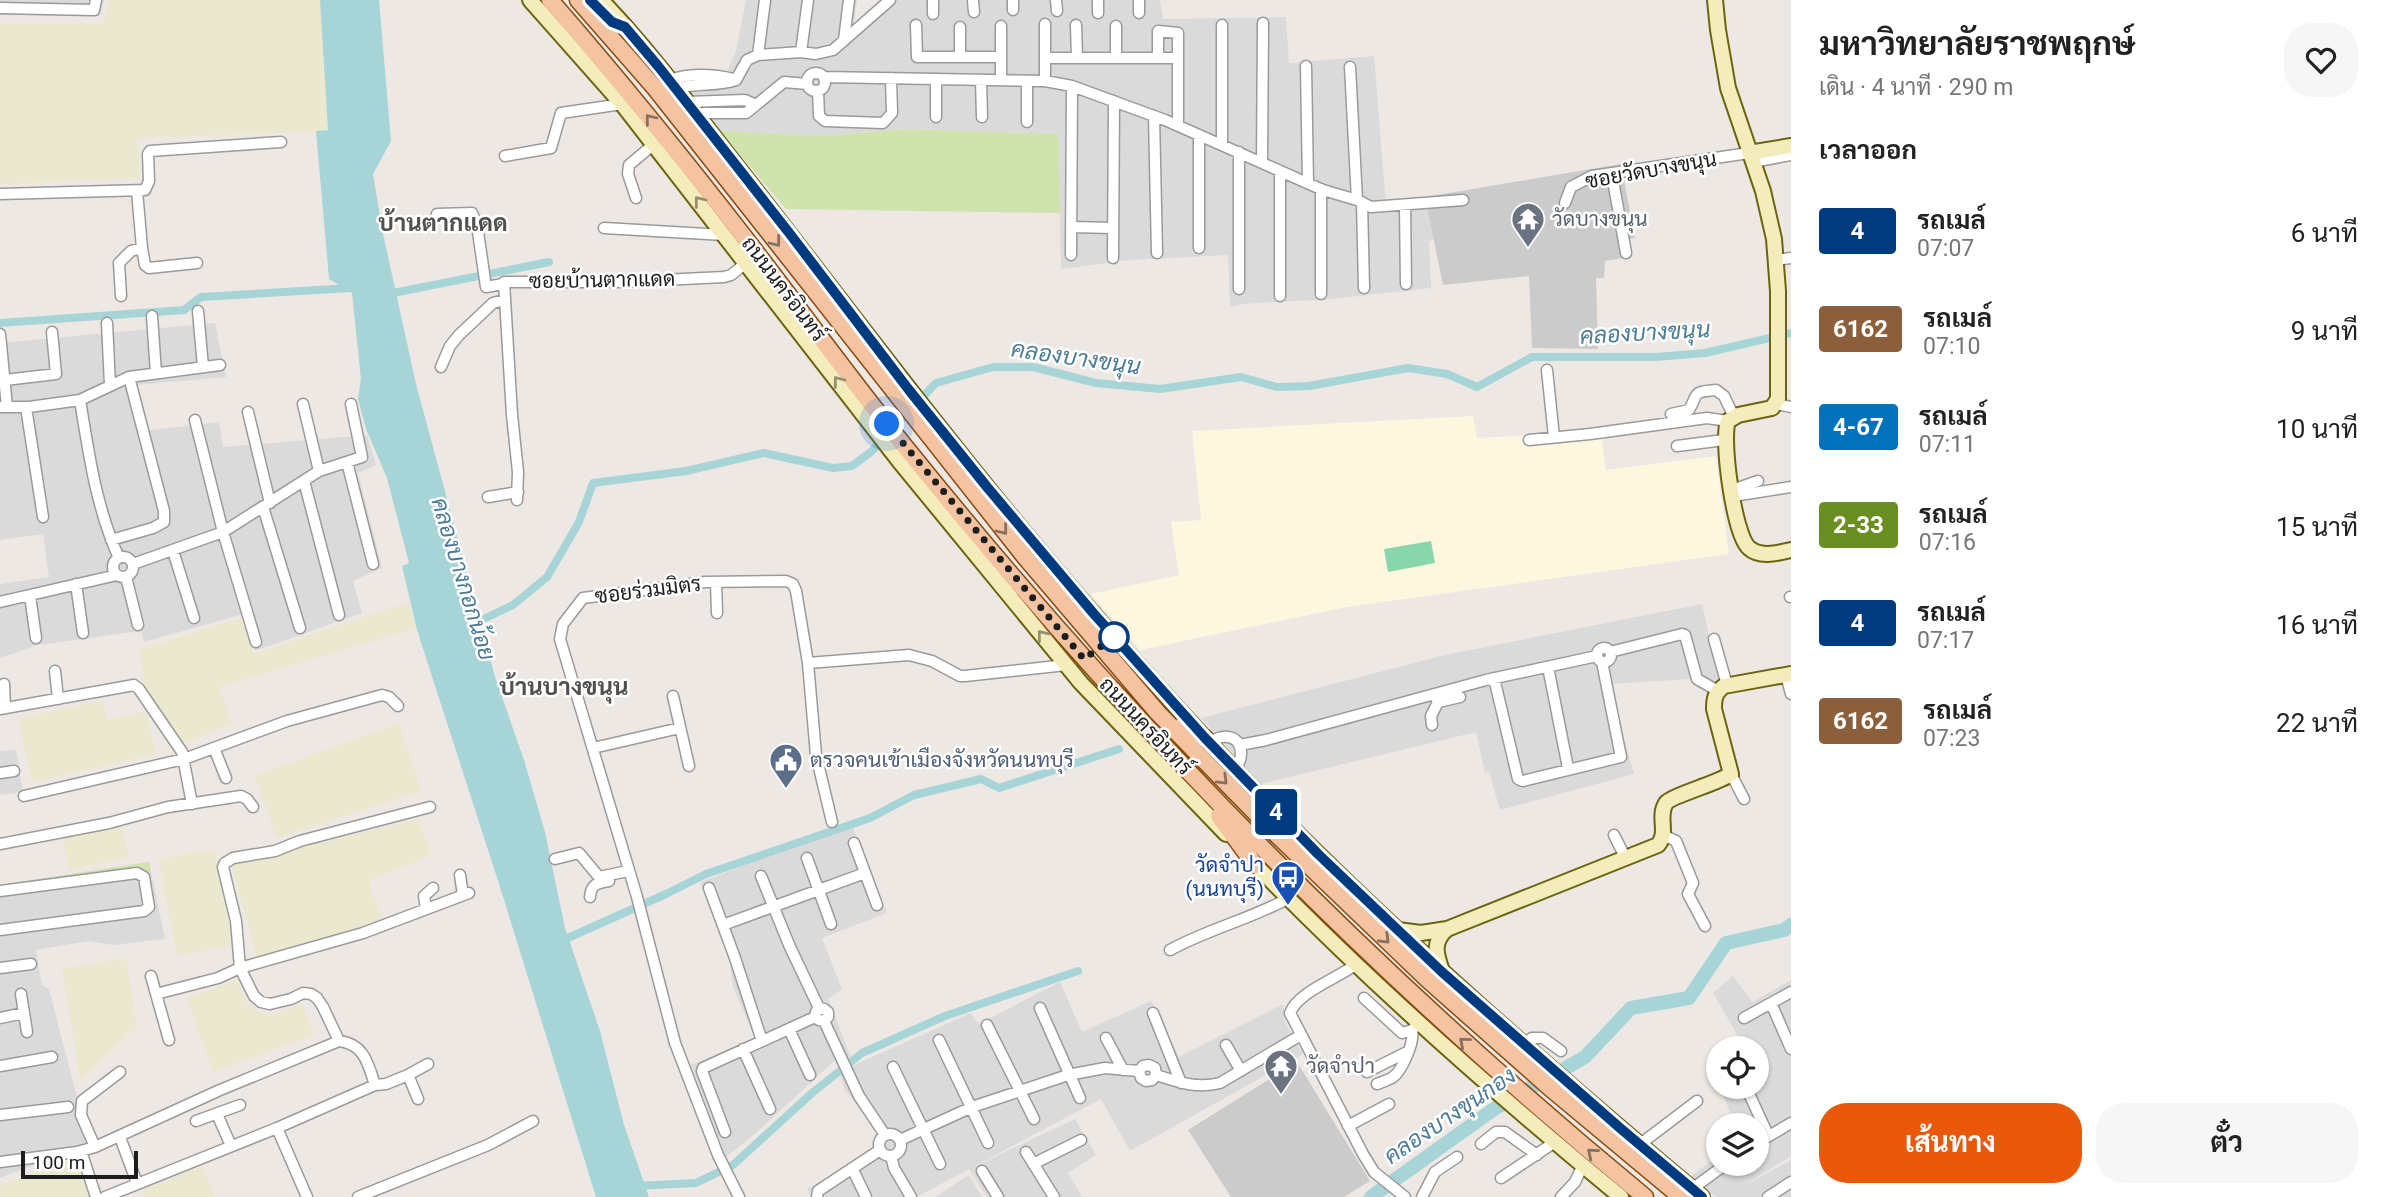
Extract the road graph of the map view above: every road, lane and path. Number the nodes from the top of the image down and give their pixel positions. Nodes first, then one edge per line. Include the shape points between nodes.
1 (96, 0) edge
2 (530, 0) edge
3 (539, 0) edge
4 (550, 0) edge
5 (578, 0) edge
6 (590, 0) edge
7 (765, 0) edge
8 (807, 0) edge
9 (849, 0) edge
10 (890, 0) edge
11 (933, 0) edge
12 (973, 0) edge
13 (1056, 0) edge
14 (1098, 0) edge
15 (1139, 0) edge
16 (1715, 0) edge
17 (607, 3) edge
18 (0, 8) edge
19 (1057, 11) dead end
20 (974, 12) dead end
21 (1098, 13) dead end
22 (1139, 13) dead end
23 (933, 14) dead end
24 (1263, 23) dead end
25 (572, 24) junction
26 (1045, 24) dead end
27 (916, 25) dead end
28 (1076, 25) dead end
29 (1222, 25) dead end
30 (1001, 26) dead end
31 (1116, 26) dead end
32 (625, 27) junction
33 (960, 27) dead end
34 (844, 40) junction
35 (801, 52) junction
36 (758, 55) junction
37 (960, 57) junction
38 (1001, 57) junction
39 (1045, 58) junction
40 (1077, 58) junction
41 (1116, 58) junction
42 (1158, 58) junction
43 (1178, 58) junction
44 (1306, 66) dead end
45 (1350, 67) dead end
46 (824, 77) junction
47 (891, 78) junction
48 (936, 79) junction
49 (981, 80) junction
50 (1001, 80) junction
51 (1027, 80) junction
52 (1045, 81) junction
53 (807, 84) junction
54 (673, 85) junction
55 (1072, 86) junction
56 (818, 91) junction
57 (1114, 101) junction
58 (622, 104) junction
59 (691, 108) junction
60 (1154, 116) junction
61 (936, 117) dead end
62 (982, 117) dead end
63 (1027, 122) dead end
64 (1178, 125) junction
65 (1199, 135) junction
66 (281, 142) dead end
67 (654, 144) junction
68 (1222, 145) junction
69 (1791, 146) edge
70 (1239, 152) junction
71 (1791, 155) edge
72 (506, 156) dead end
73 (1751, 157) junction
74 (1262, 163) junction
75 (1280, 171) junction
76 (1612, 175) junction
77 (1308, 183) junction
78 (1321, 188) junction
79 (138, 191) junction
80 (0, 194) edge
81 (636, 198) dead end
82 (1463, 200) dead end
83 (1360, 201) junction
84 (1565, 203) dead end
85 (1405, 206) junction
86 (437, 214) dead end
87 (1071, 227) junction
88 (604, 228) dead end
89 (1113, 228) junction
90 (725, 235) junction
91 (142, 248) junction
92 (1199, 248) dead end
93 (1157, 253) dead end
94 (1626, 253) dead end
95 (1071, 255) dead end
96 (1113, 258) dead end
97 (1784, 259) edge
98 (746, 262) junction
99 (197, 263) dead end
100 (503, 284) junction
101 (1406, 284) dead end
102 (1364, 288) dead end
103 (1239, 289) dead end
104 (1784, 291) edge
105 (1321, 294) dead end
106 (121, 296) dead end
107 (1280, 296) dead end
108 (504, 300) junction
109 (198, 311) dead end
110 (152, 316) dead end
111 (107, 323) dead end
112 (52, 332) dead end
113 (0, 334) edge
114 (220, 365) dead end
115 (203, 367) junction
116 (441, 367) dead end
117 (1546, 370) dead end
118 (156, 373) junction
119 (129, 377) junction
120 (5, 380) junction
121 (110, 385) junction
122 (80, 400) junction
123 (909, 400) junction
124 (303, 404) dead end
125 (351, 404) dead end
126 (1784, 406) edge
127 (4, 407) edge
128 (26, 407) junction
129 (248, 412) dead end
130 (919, 413) junction
131 (1671, 414) dead end
132 (1731, 419) junction
133 (195, 420) dead end
134 (883, 430) junction
135 (1554, 437) junction
136 (1529, 440) dead end
137 (1724, 440) junction
138 (894, 444) junction
139 (1677, 446) dead end
140 (347, 462) junction
141 (319, 471) junction
142 (304, 481) junction
143 (1758, 481) dead end
144 (1791, 487) edge
145 (1732, 493) junction
146 (488, 497) dead end
147 (266, 505) junction
148 (43, 517) dead end
149 (223, 532) junction
150 (111, 540) junction
151 (1791, 550) edge
152 (173, 551) junction
153 (119, 558) junction
154 (133, 564) junction
155 (373, 564) dead end
156 (121, 576) junction
157 (716, 582) junction
158 (76, 584) junction
159 (30, 596) junction
160 (0, 602) edge
161 (718, 613) dead end
162 (339, 615) dead end
163 (194, 618) dead end
164 (138, 625) dead end
165 (300, 628) dead end
166 (83, 633) dead end
167 (36, 638) dead end
168 (1714, 639) dead end
169 (256, 642) dead end
170 (1600, 659) junction
171 (808, 663) junction
172 (1066, 665) junction
173 (1548, 667) junction
174 (55, 671) dead end
175 (1788, 675) edge
176 (1494, 678) junction
177 (4, 684) dead end
178 (1722, 688) junction
179 (1791, 694) edge
180 (673, 696) dead end
181 (1460, 696) dead end
182 (1436, 698) junction
183 (58, 699) junction
184 (397, 706) dead end
185 (2, 709) edge
186 (1158, 713) junction
187 (1432, 725) dead end
188 (680, 728) junction
189 (1207, 741) junction
190 (1240, 745) junction
191 (214, 748) junction
192 (593, 748) junction
193 (184, 759) junction
194 (689, 766) dead end
195 (1568, 768) junction
196 (1235, 770) junction
197 (14, 771) dead end
198 (1187, 771) junction
199 (0, 773) edge
200 (1731, 774) junction
201 (226, 778) dead end
202 (24, 796) dead end
203 (1744, 799) dead end
204 (192, 804) junction
205 (253, 807) dead end
206 (430, 807) dead end
207 (832, 821) dead end
208 (1614, 835) dead end
209 (1663, 835) junction
210 (854, 843) dead end
211 (0, 844) edge
212 (807, 858) dead end
213 (555, 859) dead end
214 (1626, 859) junction
215 (1255, 865) junction
216 (865, 873) junction
217 (629, 874) junction
218 (460, 875) dead end
219 (761, 876) dead end
220 (433, 888) dead end
221 (709, 888) dead end
222 (819, 890) junction
223 (0, 891) edge
224 (590, 897) dead end
225 (1289, 898) junction
226 (877, 905) dead end
227 (772, 906) junction
228 (426, 909) junction
229 (723, 925) junction
230 (831, 925) dead end
231 (1705, 926) dead end
232 (1447, 929) junction
233 (0, 930) edge
234 (1398, 930) junction
235 (1170, 950) dead end
236 (31, 964) dead end
237 (1355, 965) junction
238 (0, 968) edge
239 (240, 968) junction
240 (1442, 972) junction
241 (151, 976) dead end
242 (1791, 992) edge
243 (21, 994) dead end
244 (156, 994) junction
245 (1364, 998) dead end
246 (1771, 1003) junction
247 (1040, 1007) dead end
248 (24, 1013) junction
249 (1153, 1013) dead end
250 (820, 1015) junction
251 (0, 1018) edge
252 (1744, 1018) dead end
253 (987, 1024) dead end
254 (1415, 1027) junction
255 (789, 1029) junction
256 (27, 1032) dead end
257 (1301, 1035) junction
258 (1106, 1038) dead end
259 (169, 1040) dead end
260 (939, 1040) dead end
261 (339, 1041) junction
262 (762, 1041) junction
263 (1523, 1044) junction
264 (1226, 1045) dead end
265 (744, 1049) junction
266 (1791, 1049) edge
267 (1407, 1052) junction
268 (1561, 1052) dead end
269 (52, 1057) dead end
270 (428, 1064) dead end
271 (0, 1066) edge
272 (893, 1067) dead end
273 (1123, 1070) junction
274 (1241, 1070) junction
275 (120, 1072) dead end
276 (1367, 1072) dead end
277 (408, 1075) junction
278 (810, 1075) dead end
279 (1068, 1075) junction
280 (1181, 1083) junction
281 (1377, 1084) dead end
282 (375, 1085) junction
283 (1020, 1090) junction
284 (1080, 1098) dead end
285 (418, 1099) dead end
286 (1697, 1101) dead end
287 (1389, 1104) dead end
288 (240, 1105) dead end
289 (68, 1107) dead end
290 (972, 1108) junction
291 (770, 1109) dead end
292 (217, 1114) junction
293 (0, 1115) edge
294 (1034, 1119) dead end
295 (196, 1121) dead end
296 (533, 1121) dead end
297 (1791, 1124) edge
298 (1348, 1126) junction
299 (277, 1128) junction
300 (924, 1129) junction
301 (725, 1132) dead end
302 (885, 1135) junction
303 (1769, 1135) edge
304 (121, 1140) dead end
305 (900, 1140) junction
306 (1081, 1140) dead end
307 (1555, 1142) junction
308 (988, 1143) dead end
309 (1481, 1144) dead end
310 (1639, 1145) junction
311 (231, 1146) junction
312 (95, 1147) junction
313 (880, 1150) junction
314 (81, 1151) junction
315 (1026, 1152) dead end
316 (1537, 1155) junction
317 (891, 1156) junction
318 (1457, 1157) dead end
319 (0, 1162) edge
320 (940, 1164) dead end
321 (1033, 1164) junction
322 (1583, 1165) junction
323 (852, 1168) junction
324 (982, 1171) dead end
325 (1712, 1176) edge
326 (1501, 1178) dead end
327 (1791, 1182) edge
328 (137, 1183) junction
329 (1403, 1194) edge
330 (1692, 1194) edge
331 (96, 1197) edge
332 (105, 1197) edge
333 (307, 1197) edge
334 (358, 1197) edge
335 (739, 1197) edge
336 (817, 1197) edge
337 (866, 1197) edge
338 (911, 1197) edge
339 (998, 1197) edge
340 (1054, 1197) edge
341 (1422, 1197) edge
342 (1560, 1197) edge
343 (1621, 1197) edge
344 (1645, 1197) edge
345 (1768, 1197) edge

1 - 18 street via 93,9
2 - 58 main road, ถนนนครอินทร์
3 - 25 main road
4 - 25 main road, ถนนนครอินทร์
5 -> 123 main road, ถนนนครอินทร์
6 - 32 main road via 612,22
7 - 36 street
8 - 35 street
9 - 34 street
10 - 34 street
11 - 23 street
12 - 20 street
13 - 19 street
14 - 21 street
15 - 22 street
16 - 73 main road via 1728,88
17 - 32 main road, ถนนนครอินทร์
24 - 74 street
134 -> 25 main road, ถนนนครอินทร์ via 735,225
26 - 39 street
27 - 37 street via 917,57
28 - 40 street
29 - 68 street
30 - 38 street
31 - 41 street
32 - 54 main road, ถนนนครอินทร์
33 - 37 street
34 - 35 street via 833,50
35 - 36 street
36 - 54 street via 747,60 736,80 681,76
37 - 38 street
38 - 50 street
39 - 40 street
39 - 52 street
40 - 41 street
41 - 42 street
42 - 43 street
42 - 43 street via 1158,32 1178,33
43 - 64 street
44 - 77 street
45 - 83 street
46 - 47 street
46 - 53 street via 814,73
46 - 56 street via 824,86
47 - 48 street
47 - 56 street via 892,113 883,122 825,121 819,116
48 - 49 street
48 - 61 street
49 - 50 street
49 - 62 street
50 - 51 street
51 - 52 street
51 - 63 street
52 - 55 street
53 - 56 street
53 - 59 street via 785,82 756,105 745,100
54 - 59 main road, ถนนนครอินทร์
55 - 57 street
55 - 87 street
57 - 60 street
57 - 89 street
58 - 67 main road, ถนนนครอินทร์
58 - 72 street via 561,113 555,143 549,150
59 - 123 main road, ถนนนครอินทร์
60 - 64 street
60 - 93 street
64 - 65 street
65 - 68 street
65 - 92 street
66 - 79 street via 150,151 148,186
67 - 81 street via 629,165
90 -> 67 main road, ถนนนครอินทร์
68 - 70 street
69 - 73 main road
70 - 74 street
70 - 103 street
71 - 73 street, ซอยวัดบางขนุน
73 - 76 street, ซอยวัดบางขนุน
73 - 97 main road
74 - 75 street
75 - 77 street
75 - 107 street
76 - 84 street, ซอยวัดบางขนุน via 1576,183
76 - 94 street
77 - 78 street
78 - 83 street
78 - 105 street
79 - 80 street
79 - 91 street
82 - 85 street
83 - 85 street via 1371,207
83 - 102 street
85 - 101 street
86 - 100 street via 472,213 486,286
87 - 89 street
87 - 95 street
88 - 90 street
89 - 96 street
90 - 98 main road, ถนนนครอินทร์
91 - 99 street via 149,268
91 - 106 street via 119,263
97 - 104 main road
98 - 100 street, ซอยบ้านตากแดด via 724,277 621,282 507,280
134 -> 98 main road, ถนนนครอินทร์
100 - 108 street, ซอยบ้านตากแดด
104 - 126 main road via 1778,322 1779,394
108 - 116 street via 493,303 459,335
108 - 146 street, ซอยบ้านตากแดด via 518,496
109 - 115 street
110 - 118 street
111 - 121 street
112 - 120 street via 56,374
113 - 120 street
114 - 115 street
115 - 118 street
117 - 135 street
118 - 119 street
119 - 121 street
119 - 150 street via 164,522
120 - 127 street
121 - 122 street
122 - 128 street
122 - 150 street via 96,494
123 - 130 main road, ถนนนครอินทร์
124 - 141 street
125 - 140 street via 363,454
126 - 132 main road
127 - 128 street
128 - 148 street
129 - 147 street
130 -> 186 main road, ถนนนครอินทร์ via 1025,557
130 - 189 main road, ถนนนครอินทร์
131 - 132 street via 1689,410 1698,393 1716,390 1724,396
132 - 135 street
132 - 137 main road
133 - 149 street
134 - 138 main road, ถนนนครอินทร์
135 - 136 street
137 - 139 street
137 - 145 main road
172 -> 138 main road, ถนนนครอินทร์
138 - 198 main road, ถนนนครอินทร์
140 - 141 street
140 - 155 street
141 - 142 street
142 - 147 street
142 - 162 street
143 - 145 street
144 - 145 street
145 - 151 main road via 1740,534 1748,547 1768,554
147 - 149 street
147 - 165 street
149 - 152 street
149 - 169 street
150 - 153 street
152 - 154 street
152 - 163 street
153 - 154 street
153 - 156 street via 113,566
154 - 156 street via 131,573
156 - 158 street
156 - 164 street
157 - 161 street
157 - 171 street, ซอยร่วมมิตร via 793,584
157 - 192 street, ซอยร่วมมิตร via 579,600 563,624 560,639
158 - 159 street
158 - 166 street
159 - 160 street
159 - 167 street
168 - 178 street
170 - 173 street
170 - 178 street via 1598,652 1603,648 1610,652 1682,634 1697,679
170 - 195 street via 1621,757
171 - 172 street via 909,655 960,676
171 - 207 street via 816,755
172 - 215 main road, ถนนนครอินทร์
173 - 176 street
173 - 195 street
174 - 183 street
175 - 178 main road
175 - 179 street
176 - 182 street
176 - 195 street via 1518,779
177 - 185 street
178 - 200 main road via 1715,695 1714,709
180 - 188 street
181 - 182 street
182 - 187 street
182 - 190 street
183 - 185 street
183 - 193 street via 134,685
184 - 191 street via 382,695 287,721
186 - 189 main road
186 -> 330 main road, ถนนนครอินทร์ via 1427,979 1549,1087
188 - 192 street
188 - 194 street
189 - 190 street via 1230,737
189 - 196 main road, ถนนนครอินทร์
190 - 196 street via 1242,758
191 - 193 street
191 - 201 street
192 - 217 street, ซอยร่วมมิตร
193 - 202 street
193 - 204 street
196 - 234 main road, ถนนนครอินทร์
197 - 199 street
198 - 215 main road
344 -> 198 main road, ถนนนครอินทร์ via 1414,997
200 - 203 street
200 - 209 main road via 1667,803
204 - 205 street via 241,796
204 - 211 street
206 - 239 street via 225,863
208 - 214 street
209 - 214 main road via 1658,845
209 - 231 street via 1676,841 1693,883 1689,898
210 - 216 street
212 - 222 street
213 - 217 street via 579,853 599,877
214 - 232 main road
215 - 225 main road, ถนนนครอินทร์
216 - 222 street
216 - 226 street
217 - 224 street via 593,885
217 - 335 street, ซอยร่วมมิตร via 675,1043
218 - 228 street via 466,894
219 - 227 street
220 - 228 street via 424,897
221 - 229 street
222 - 227 street
222 - 230 street
223 - 233 street via 138,873 144,877 149,905 144,911
225 - 235 street
225 - 237 main road, ถนนนครอินทร์
227 - 229 street
227 - 250 street
228 - 239 street via 363,933
229 - 262 street
232 - 234 main road
232 - 240 main road via 1436,946
234 - 240 main road, ถนนนครอินทร์
236 - 238 street
237 - 254 main road, ถนนนครอินทร์
237 - 257 street via 1294,1003 1290,1013
239 - 244 street
239 - 261 street via 254,996 265,1004 303,993 317,998
240 - 263 main road, ถนนนครอินทร์
241 - 244 street
242 - 246 street
243 - 248 street
244 - 259 street
245 - 254 street via 1402,1033
246 - 252 street
246 - 266 street
247 - 279 street
248 - 251 street
248 - 256 street
249 - 280 street
250 - 255 street
250 - 302 street via 852,1083
253 - 283 street
254 - 267 street
254 - 307 main road, ถนนนครอินทร์
255 - 262 street
255 - 278 street
257 - 274 street
257 - 298 street
258 - 273 street
260 - 290 street
261 - 282 street via 351,1042 359,1049
261 - 312 street
262 - 265 street
263 - 268 street via 1543,1038
263 - 310 main road, ถนนนครอินทร์
264 - 274 street
265 - 291 street
265 - 301 street via 702,1071
267 - 276 street
267 - 281 street via 1403,1066 1392,1078
269 - 271 street
270 - 277 street
272 - 300 street
273 - 279 street via 1105,1068
273 - 280 street via 1139,1072 1146,1081 1156,1075
274 - 280 street via 1206,1087
275 - 312 street via 82,1101 82,1115
277 - 282 street
277 - 285 street
279 - 283 street
279 - 284 street
282 - 299 street
283 - 290 street
283 - 294 street
286 - 310 street
287 - 298 street
288 - 292 street
289 - 293 street
290 - 300 street
290 - 308 street
292 - 295 street
292 - 311 street
296 - 334 street via 488,1145
297 - 303 street
298 - 329 street via 1374,1171
299 - 311 street
299 - 333 street
300 - 305 street
300 - 320 street
302 - 305 street via 894,1134
302 - 313 street
304 - 328 street
305 - 317 street via 901,1148
306 - 321 street
307 - 316 street
307 - 322 main road, ถนนนครอินทร์
309 - 316 street via 1496,1132 1504,1132
310 - 330 main road, ถนนนครอินทร์
311 - 328 street
312 - 314 street
313 - 317 street
313 - 323 street
314 - 319 street
314 - 331 street
315 - 321 street
316 - 326 street
317 - 338 street
318 - 341 street via 1435,1172
321 - 340 street
322 - 342 street
322 - 343 main road, ถนนนครอินทร์
323 - 336 street via 818,1191
323 - 337 street
324 - 339 street
325 - 330 street
327 - 345 street
328 - 332 street

